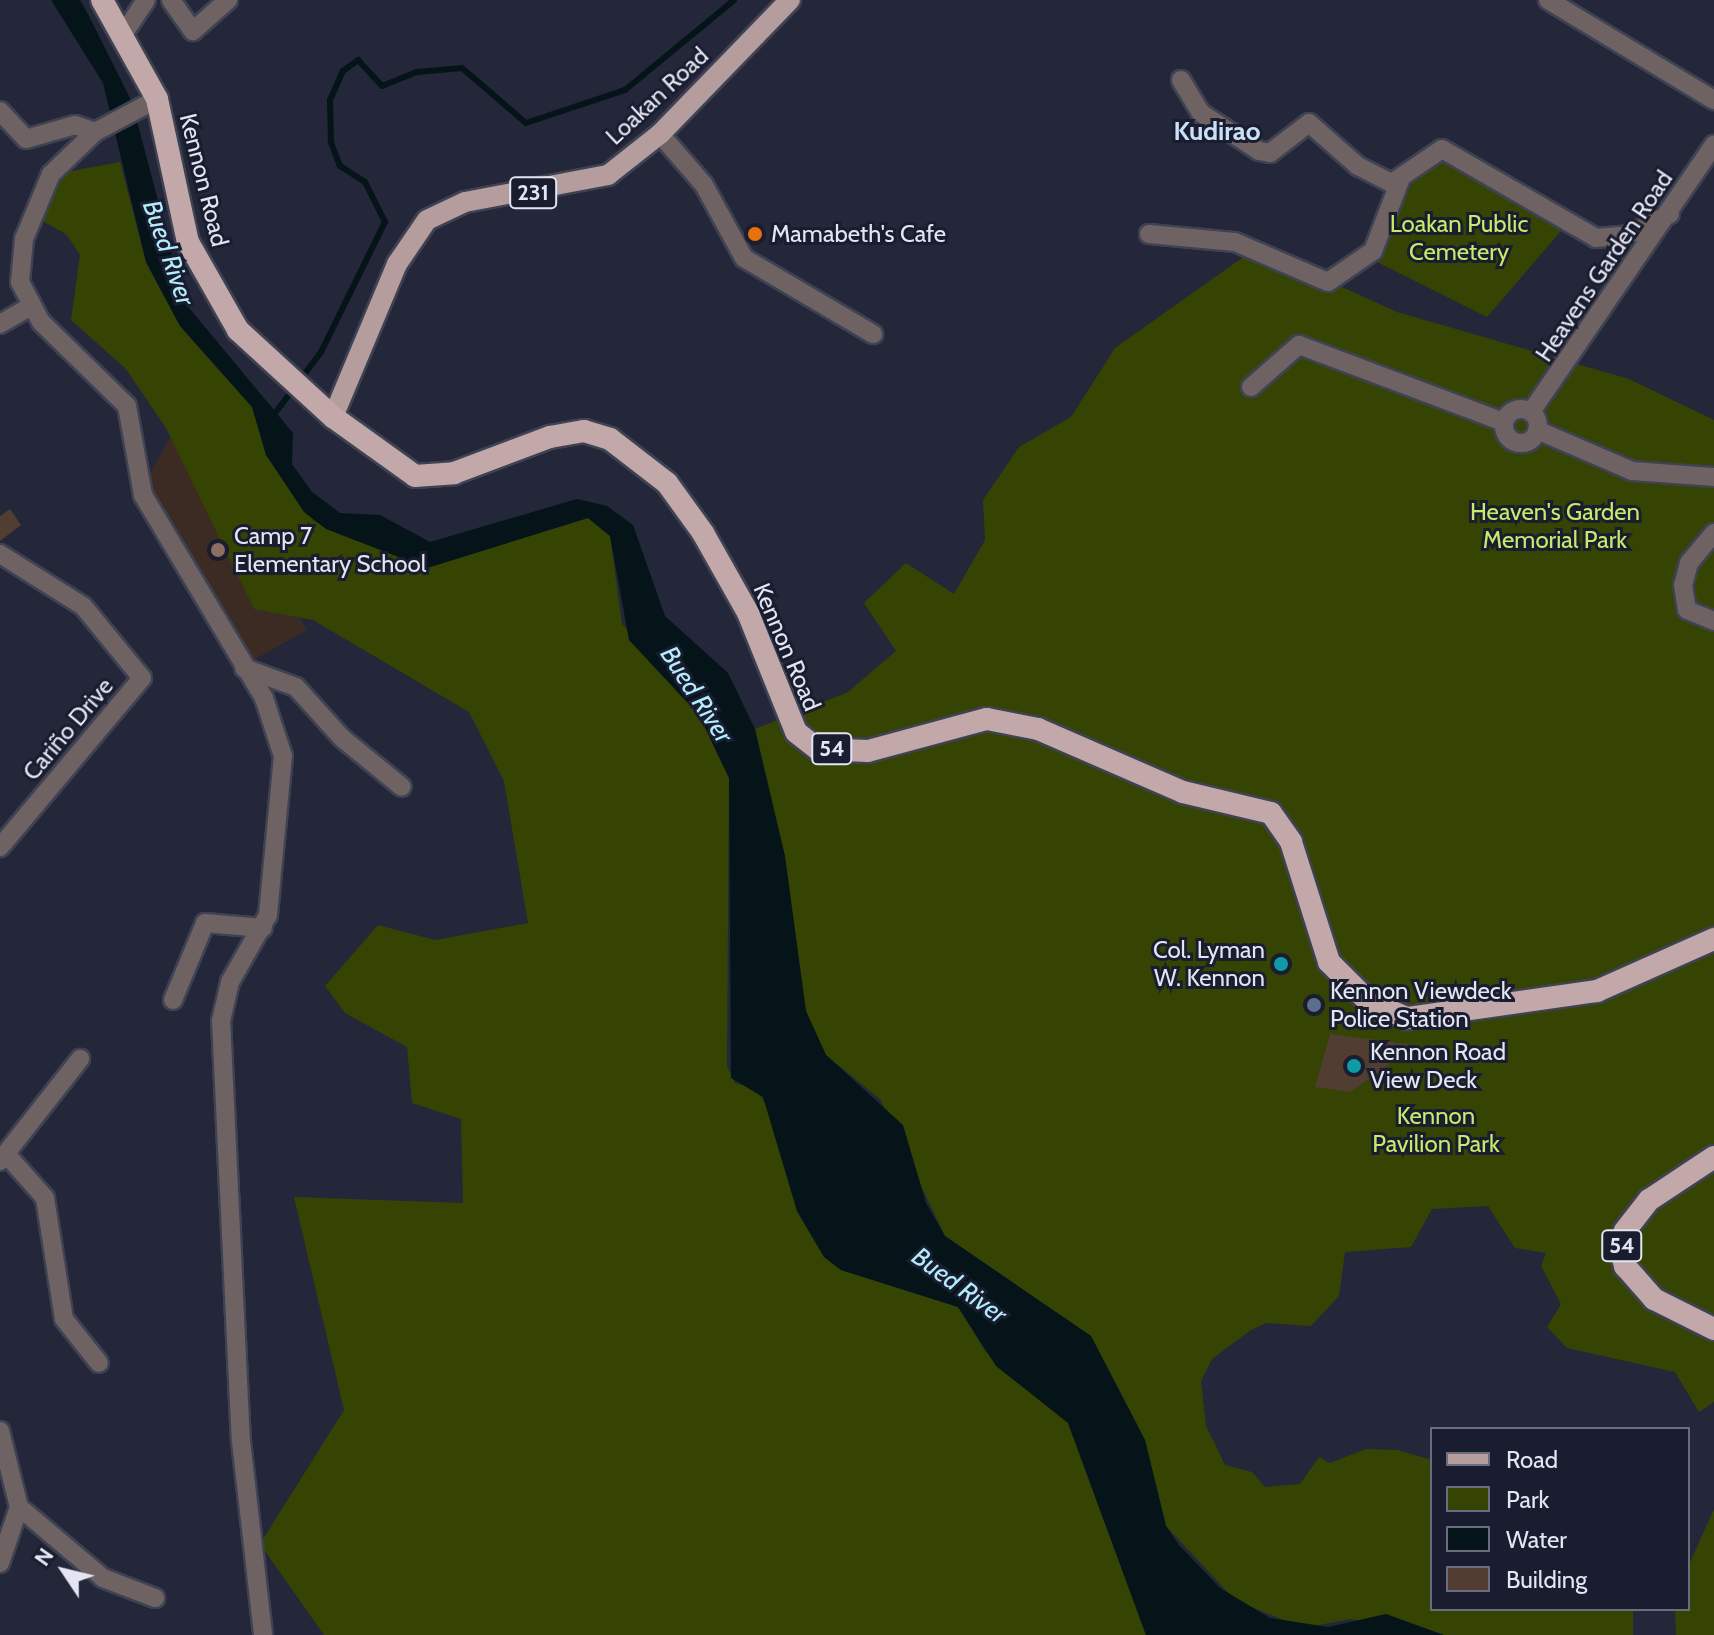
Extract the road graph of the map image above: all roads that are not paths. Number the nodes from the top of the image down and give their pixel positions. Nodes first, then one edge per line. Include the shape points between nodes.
1 (102, 0) edge
2 (146, 0) edge
3 (171, 0) edge
4 (228, 0) edge
5 (790, 0) edge
6 (1548, 0) edge
7 (122, 36) junction
8 (1181, 80) dead end
9 (1714, 100) edge
10 (150, 103) junction
11 (0, 111) edge
12 (102, 129) junction
13 (660, 134) junction
14 (1714, 145) edge
15 (1401, 178) junction
16 (1670, 214) junction
17 (1149, 234) dead end
18 (30, 307) junction
19 (0, 324) edge
20 (873, 334) dead end
21 (1251, 387) dead end
22 (333, 417) junction
23 (1534, 421) junction
24 (1504, 422) junction
25 (1714, 477) edge
26 (1714, 533) edge
27 (0, 554) edge
28 (1714, 621) edge
29 (244, 668) junction
30 (402, 787) dead end
31 (0, 847) edge
32 (263, 928) junction
33 (1714, 939) edge
34 (173, 1000) dead end
35 (80, 1059) dead end
36 (1714, 1157) edge
37 (3, 1158) edge
38 (1714, 1329) edge
39 (99, 1363) dead end
40 (0, 1431) edge
41 (19, 1507) junction
42 (0, 1563) edge
43 (155, 1598) dead end
44 (263, 1635) edge

1 - 7 highway, Kennon Road / 54
2 - 7 street
3 - 4 street via 193,31
5 - 13 main road, Loakan Road / 231
6 - 9 street
7 - 10 highway, Kennon Road / 54
8 - 15 street via 1201,113 1259,151 1270,153 1309,123 1358,166 1392,183
10 - 12 street
10 - 22 highway, Kennon Road / 54 via 188,242 238,330
11 - 12 street via 26,139 75,125
12 - 18 street via 42,187 19,264
13 - 20 street via 704,185 744,258
13 - 22 main road, Loakan Road / 231 via 608,175 584,184 465,202 427,220 397,264
14 - 16 street, Heavens Garden Road
15 - 16 street via 1442,149 1596,238 1628,235
15 - 17 street via 1373,251 1328,282 1235,242
16 - 23 street, Heavens Garden Road
18 - 19 street
18 - 29 street via 127,406 143,495
21 - 24 street via 1299,345
22 - 33 highway, Kennon Road / 54 via 415,476 454,473 550,437 584,431 610,439 667,483 703,533 748,613 796,732 818,749 868,751 987,719 1038,729 1183,792 1271,813 1291,842 1319,947 1348,982 1388,1012 1436,1019 1597,991
23 - 24 street via 1515,410
23 - 24 street via 1514,441
23 - 25 street via 1632,471
26 - 28 street via 1689,563 1683,585 1687,610
27 - 31 street, Cariño Drive via 83,606 142,678
29 - 30 street via 296,687 342,738
29 - 32 street via 264,698 283,756 276,872
32 - 34 street via 208,920
32 - 44 street via 230,982 221,1020 241,1441
35 - 37 street
36 - 38 highway, 54 via 1649,1200 1625,1231 1621,1251 1625,1266 1654,1299
37 - 39 street via 45,1198 64,1319
40 - 41 street
41 - 42 street
41 - 43 street via 103,1578

